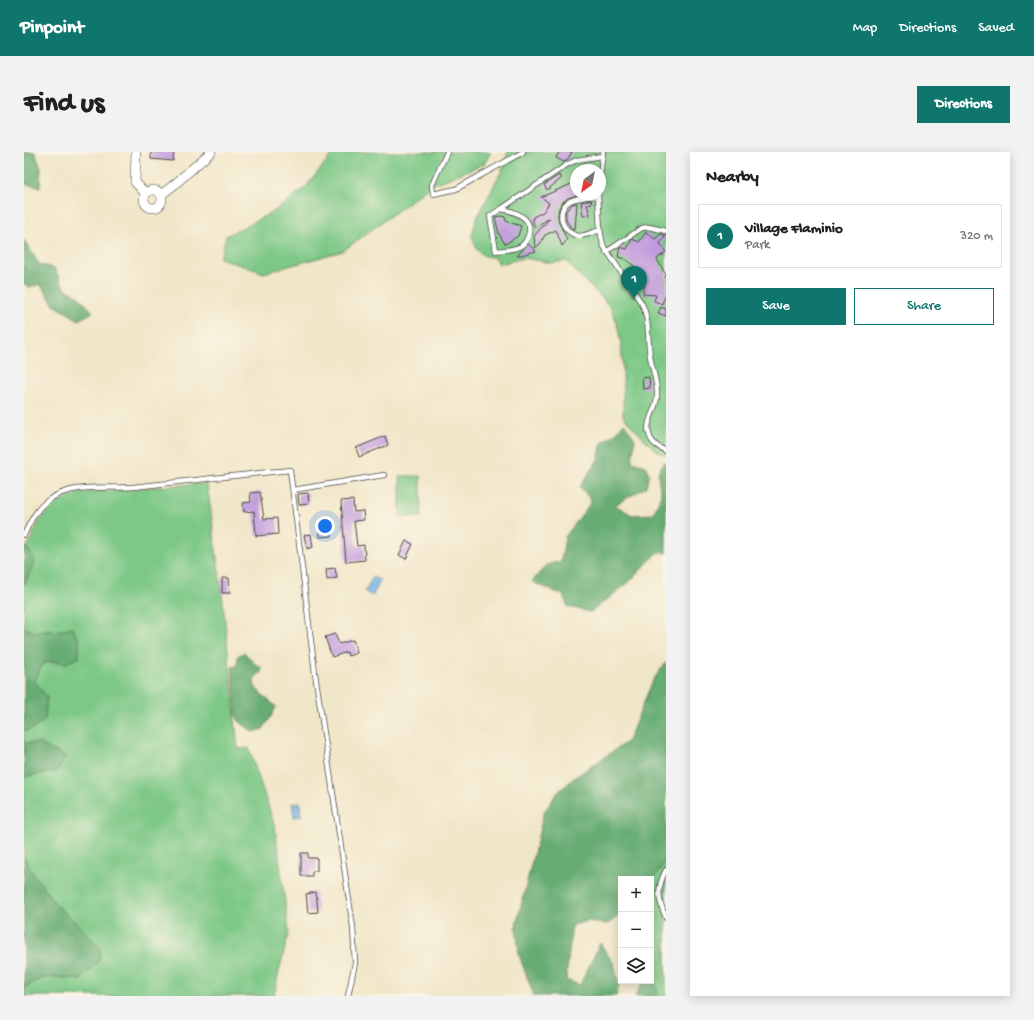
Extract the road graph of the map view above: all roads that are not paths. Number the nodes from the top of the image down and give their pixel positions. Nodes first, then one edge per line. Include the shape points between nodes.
1 (136, 152) edge
2 (211, 152) edge
3 (446, 152) edge
4 (523, 152) edge
5 (603, 154) edge
6 (602, 164) edge
7 (146, 194) junction
8 (161, 195) junction
9 (571, 200) edge
10 (598, 200) edge
11 (501, 209) junction
12 (600, 230) junction
13 (666, 231) edge
14 (606, 252) junction
15 (666, 451) edge
16 (384, 476) dead end
17 (293, 490) junction
18 (24, 535) edge
19 (666, 870) edge
20 (666, 918) edge
21 (348, 996) edge

1 - 7 street via 135,182
2 - 8 street
3 - 4 lane via 432,185 433,194 456,189
5 - 6 lane
5 - 11 lane via 568,164
7 - 8 street via 154,190
7 - 8 street via 145,202 152,207 160,203
9 - 12 lane via 564,208 562,219 566,228 572,234 582,236
10 - 12 lane
11 - 11 lane via 490,216 496,251 521,246 529,231 528,223 519,214
12 - 14 lane
13 - 14 lane via 642,228
14 - 15 lane via 645,312 657,396 648,434 650,440
16 - 17 lane
17 - 18 lane via 290,470 131,487 78,489 50,498 32,518
17 - 21 lane via 315,673 353,927 355,963
19 - 20 lane via 659,893

